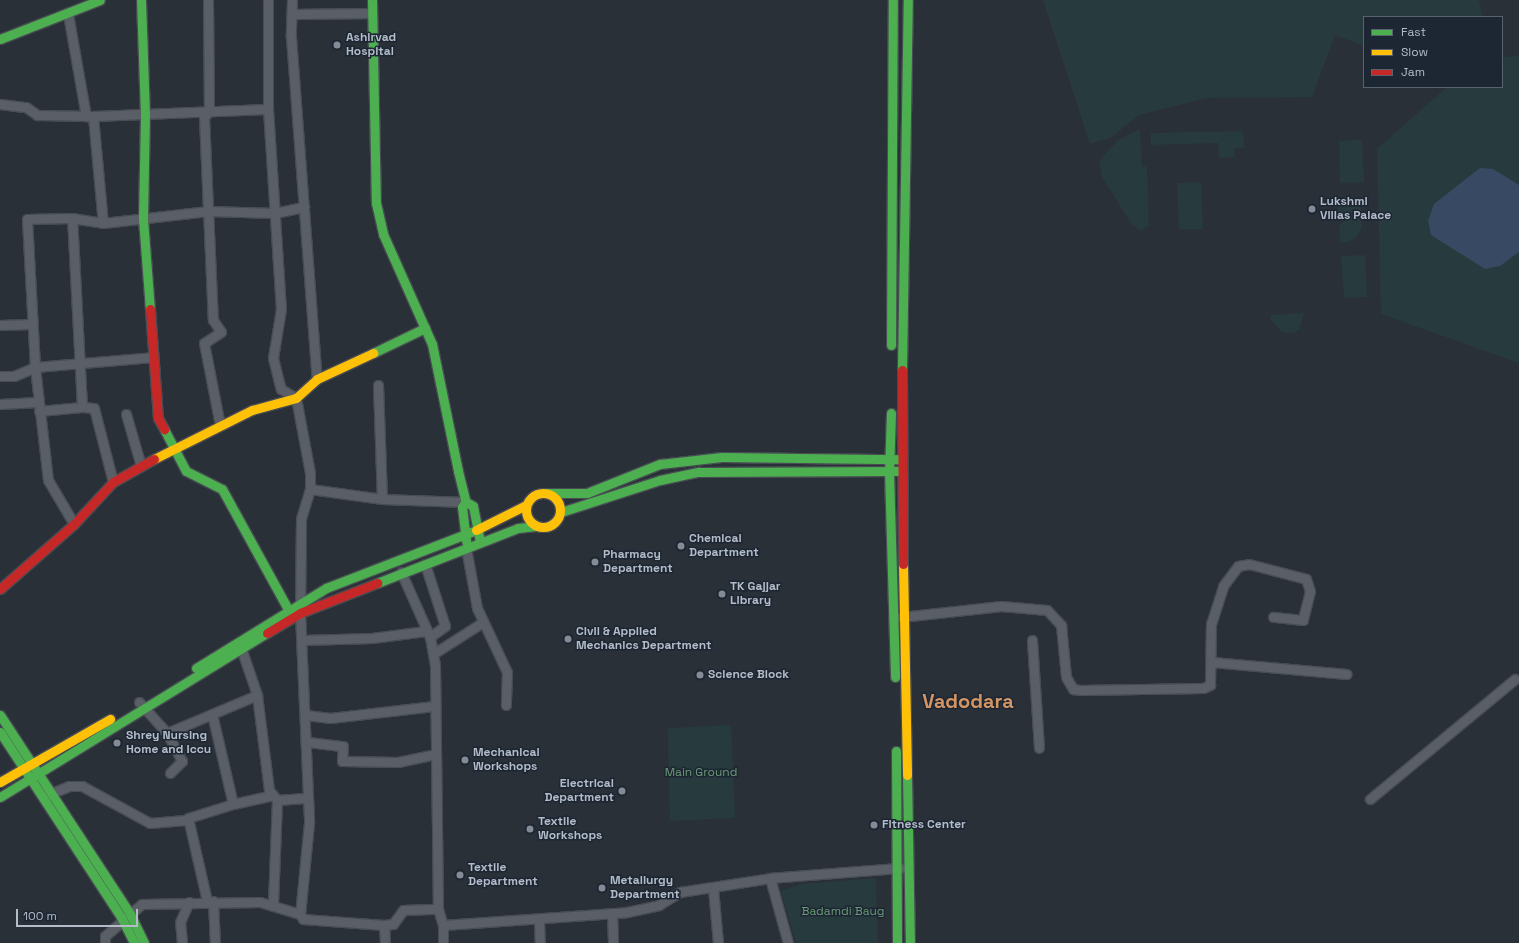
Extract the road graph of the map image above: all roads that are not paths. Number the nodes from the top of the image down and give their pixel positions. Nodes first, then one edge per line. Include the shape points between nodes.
1 (100, 0) edge
2 (141, 0) edge
3 (208, 0) edge
4 (268, 0) edge
5 (292, 0) edge
6 (372, 0) edge
7 (894, 0) edge
8 (908, 0) edge
9 (68, 14) junction
10 (292, 14) junction
11 (372, 14) junction
12 (0, 39) edge
13 (0, 104) edge
14 (268, 109) junction
15 (209, 111) junction
16 (145, 114) junction
17 (89, 116) junction
18 (304, 207) junction
19 (208, 211) junction
20 (275, 213) junction
21 (72, 218) junction
22 (143, 219) junction
23 (103, 223) junction
24 (32, 324) junction
25 (0, 325) edge
26 (425, 328) junction
27 (153, 357) junction
28 (80, 363) junction
29 (35, 367) junction
30 (0, 376) edge
31 (317, 379) junction
32 (891, 383) dead end
33 (378, 385) dead end
34 (296, 398) junction
35 (891, 399) dead end
36 (0, 404) edge
37 (38, 406) junction
38 (82, 407) junction
39 (126, 414) dead end
40 (220, 425) junction
41 (171, 448) junction
42 (901, 458) junction
43 (889, 460) junction
44 (141, 466) junction
45 (902, 471) junction
46 (889, 472) junction
47 (113, 482) junction
48 (310, 489) junction
49 (546, 493) junction
50 (382, 499) junction
51 (466, 502) junction
52 (526, 505) junction
53 (561, 512) junction
54 (74, 524) junction
55 (536, 526) junction
56 (478, 530) junction
57 (465, 535) junction
58 (481, 544) junction
59 (466, 548) junction
60 (425, 564) junction
61 (401, 572) junction
62 (0, 590) edge
63 (300, 603) junction
64 (288, 609) junction
65 (300, 613) junction
66 (906, 617) junction
67 (1273, 617) dead end
68 (894, 618) junction
69 (484, 622) junction
70 (428, 634) junction
71 (302, 640) junction
72 (1032, 640) dead end
73 (240, 646) junction
74 (433, 654) junction
75 (1212, 662) junction
76 (1346, 674) dead end
77 (1515, 679) dead end
78 (257, 695) junction
79 (141, 705) junction
80 (506, 705) dead end
81 (434, 706) junction
82 (212, 714) junction
83 (0, 715) edge
84 (306, 715) junction
85 (0, 732) edge
86 (167, 733) junction
87 (308, 742) junction
88 (1039, 748) dead end
89 (435, 754) junction
90 (31, 764) junction
91 (22, 769) junction
92 (170, 772) dead end
93 (38, 775) junction
94 (29, 780) junction
95 (0, 782) edge
96 (46, 795) junction
97 (0, 797) edge
98 (275, 797) junction
99 (308, 798) junction
100 (1370, 799) dead end
101 (233, 804) junction
102 (188, 820) junction
103 (896, 868) junction
104 (910, 869) junction
105 (770, 878) junction
106 (713, 888) junction
107 (210, 901) junction
108 (189, 902) junction
109 (273, 906) junction
110 (438, 909) junction
111 (612, 913) junction
112 (300, 914) junction
113 (126, 917) junction
114 (539, 920) junction
115 (384, 925) junction
116 (443, 925) junction
117 (105, 943) edge
118 (134, 943) edge
119 (144, 943) edge
120 (182, 943) edge
121 (215, 943) edge
122 (385, 943) edge
123 (443, 943) edge
124 (540, 943) edge
125 (614, 943) edge
126 (718, 943) edge
127 (788, 943) edge
128 (897, 943) edge
129 (910, 943) edge

1 - 9 main road
2 - 16 main road
3 - 15 street
4 - 14 street
5 - 10 street
6 - 11 main road
7 - 32 main road
8 - 42 main road
9 - 12 main road
9 - 17 street
10 - 11 street
10 - 18 street
11 - 26 main road via 376,203 383,234
13 - 17 street via 26,107 37,115
14 - 15 street
14 - 20 street
15 - 16 street
15 - 19 street via 204,117
16 - 17 street
16 - 22 main road
17 - 23 street
18 - 20 street
18 - 31 street
19 - 20 street
19 - 22 street
19 - 40 street via 213,320 221,332 204,343
20 - 34 street via 281,309 274,358 281,389
21 - 23 street
21 - 24 street via 27,220
21 - 28 street
22 - 23 street
22 - 27 main road
24 - 25 street
24 - 29 street
26 - 31 main road
26 - 51 main road via 432,344
27 - 28 street
27 - 41 main road via 158,418
28 - 29 street
28 - 38 street
29 - 30 street via 14,376
29 - 37 street
31 - 34 main road
33 - 50 street
34 - 40 main road via 252,410
34 - 48 street
35 - 43 main road
36 - 37 street
37 - 38 street
37 - 54 street via 48,480
38 - 47 street via 94,408
39 - 44 street
40 - 41 main road
41 - 44 main road
41 - 64 main road via 186,471 222,489
42 - 43 main road
42 - 45 main road
43 - 46 main road
43 - 49 main road via 722,457 660,464 587,493
44 - 47 main road
45 - 46 main road
45 - 66 main road
46 - 53 main road via 699,472 660,480
46 - 68 main road
47 - 54 main road
48 - 50 street
48 - 63 street via 301,519
49 - 52 main road via 536,494
49 - 53 main road via 556,497
50 - 51 street
51 - 56 main road via 473,506
51 - 57 main road via 462,507
52 - 55 main road via 528,519
52 - 56 main road
53 - 55 main road via 552,525
54 - 62 main road
55 - 58 main road via 518,528
56 - 57 main road
56 - 58 main road
57 - 59 main road
57 - 63 main road via 326,588
58 - 59 main road
59 - 60 main road
59 - 69 street via 477,608
60 - 61 main road
60 - 70 street via 445,626
61 - 65 main road
61 - 70 street
63 - 64 main road
63 - 65 street
64 - 73 main road
65 - 71 street
65 - 73 main road
66 - 68 street
66 - 75 street via 1001,606 1047,610 1061,625 1066,677 1073,688 1080,690 1203,688 1212,678
66 - 104 main road
67 - 75 street via 1303,620 1310,591 1306,579 1249,564 1232,570 1211,624
68 - 103 main road
69 - 74 street
69 - 80 street via 507,672
70 - 71 street
70 - 74 street
71 - 84 street
72 - 88 street
73 - 78 street
73 - 79 main road
74 - 81 street
75 - 76 street
77 - 100 street
78 - 82 street
78 - 98 street
79 - 86 street
79 - 90 main road
79 - 93 main road
81 - 84 street via 330,718
81 - 89 street
82 - 86 street
82 - 101 street
83 - 90 main road
84 - 87 street
85 - 91 main road
86 - 92 street via 182,761
87 - 89 street via 343,746 342,762 398,762
87 - 99 street
89 - 110 street
90 - 91 main road
90 - 93 main road
91 - 94 main road
91 - 95 main road
93 - 94 main road
93 - 96 main road
94 - 96 main road
94 - 97 main road
96 - 102 street via 82,786 150,823
96 - 113 main road
98 - 99 street
98 - 101 street
98 - 109 street
99 - 112 street
101 - 102 street
102 - 107 street
103 - 104 street
103 - 105 street
103 - 128 main road
104 - 129 main road
105 - 106 street
105 - 127 street
106 - 111 street via 680,892 658,905
106 - 126 street
107 - 108 street
107 - 109 street via 260,902
107 - 121 street
108 - 113 street via 142,904
108 - 120 street via 180,922
109 - 112 street
110 - 115 street via 408,909 393,924
110 - 116 street
111 - 114 street
111 - 125 street
112 - 115 street via 303,920
113 - 117 street via 105,936
113 - 118 main road
113 - 119 main road
114 - 116 street
114 - 124 street
115 - 122 street
116 - 123 street

